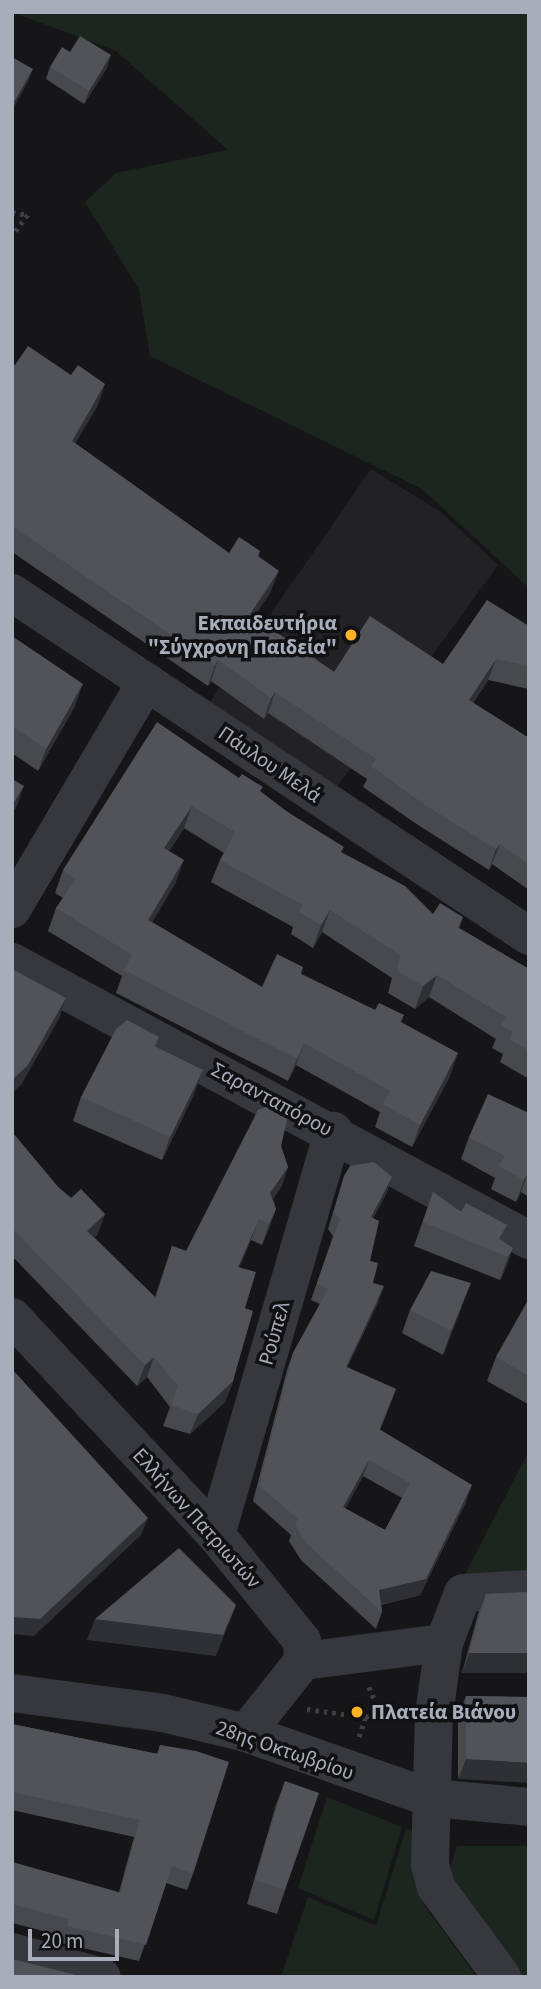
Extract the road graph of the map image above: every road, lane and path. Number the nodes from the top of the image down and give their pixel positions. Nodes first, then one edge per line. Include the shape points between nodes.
1 (12, 212) edge
2 (12, 236) edge
3 (12, 593) edge
4 (146, 682) junction
5 (12, 909) edge
6 (529, 936) edge
7 (12, 961) edge
8 (333, 1131) junction
9 (529, 1240) edge
10 (12, 1317) edge
11 (215, 1535) junction
12 (529, 1589) edge
13 (444, 1643) junction
14 (303, 1661) junction
15 (12, 1693) edge
16 (434, 1715) junction
17 (365, 1717) junction
18 (256, 1718) junction
19 (348, 1771) junction
20 (431, 1798) junction
21 (529, 1807) edge
22 (12, 1952) edge
23 (102, 1977) edge
24 (502, 1977) edge

1 - 2 path via 28,215
3 - 4 street, Πάυλου Μελά
4 - 5 street
4 - 6 street, Πάυλου Μελά
7 - 8 street, Σαρανταπόρου
8 - 9 street, Σαρανταπόρου
8 - 11 street, Ρούπελ
10 - 11 street, Ελλήνων Πατριωτών
11 - 14 street, Ελλήνων Πατριωτών via 302,1641
12 - 13 street via 463,1593
13 - 14 street
13 - 16 street
14 - 18 street
15 - 18 street, 28ης Οκτωβρίου via 163,1713
16 - 17 path via 379,1709
16 - 20 street
17 - 18 path
17 - 19 path
18 - 19 street, 28ης Οκτωβρίου
19 - 20 street, 28ης Οκτωβρίου
20 - 21 street, 28ης Οκτωβρίου
20 - 24 street via 436,1887
22 - 23 street

